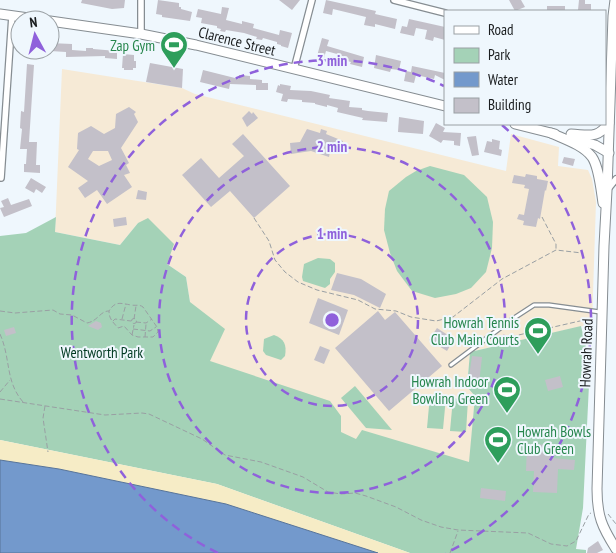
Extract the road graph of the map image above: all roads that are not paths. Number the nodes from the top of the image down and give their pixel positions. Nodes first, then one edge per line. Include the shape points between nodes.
1 (141, 0) edge
2 (312, 0) edge
3 (394, 0) edge
4 (610, 0) edge
5 (616, 0) edge
6 (444, 12) edge
7 (613, 16) junction
8 (60, 22) edge
9 (141, 34) junction
10 (10, 45) edge
11 (614, 46) edge
12 (614, 60) edge
13 (294, 69) junction
14 (444, 106) edge
15 (609, 123) junction
16 (519, 125) edge
17 (551, 133) junction
18 (612, 156) edge
19 (1, 178) edge
20 (616, 179) edge
21 (608, 190) junction
22 (605, 213) junction
23 (598, 315) junction
24 (451, 365) dead end
25 (616, 549) edge

1 - 9 street
2 - 13 street
3 - 6 street
4 - 7 main road
5 - 7 main road
7 - 11 main road, Howrah Road
8 - 9 main road, Clarence Street
9 - 13 main road, Clarence Street
10 - 19 street
11 - 12 main road, Howrah Road
12 - 15 main road, Howrah Road
13 - 14 main road, Clarence Street
15 - 17 main road via 597,135
15 - 18 main road, Howrah Road
16 - 17 main road
17 - 18 main road via 595,145
17 - 22 main road via 591,156
18 - 21 main road, Howrah Road
20 - 21 street
21 - 22 main road, Howrah Road
22 - 23 main road, Howrah Road
23 - 24 lane via 534,305
23 - 25 main road, Howrah Road via 597,505 603,529

